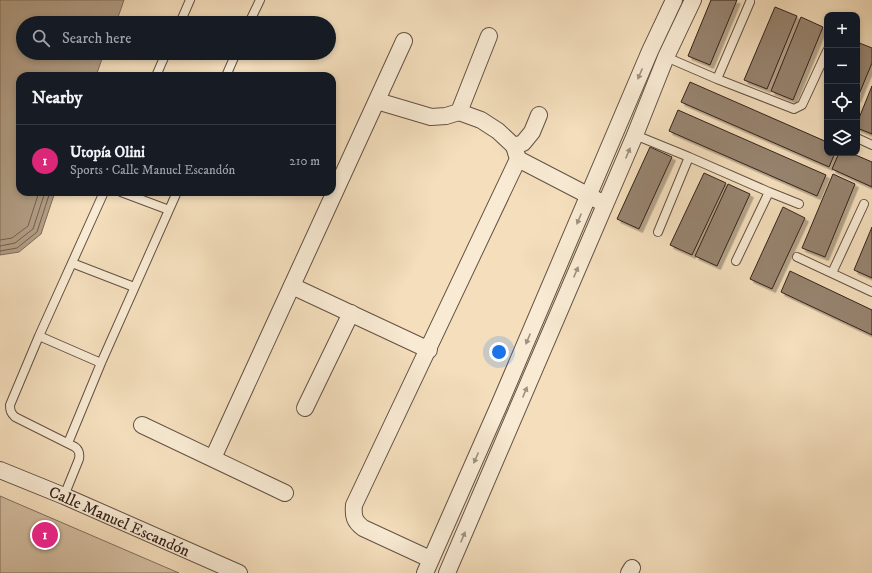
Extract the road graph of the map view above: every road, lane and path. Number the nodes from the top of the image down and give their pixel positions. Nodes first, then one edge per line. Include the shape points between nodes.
1 (190, 0) edge
2 (260, 0) edge
3 (674, 0) edge
4 (693, 0) edge
5 (750, 2) dead end
6 (183, 16) edge
7 (253, 16) edge
8 (489, 36) dead end
9 (404, 41) dead end
10 (650, 51) junction
11 (666, 57) junction
12 (824, 58) edge
13 (163, 60) edge
14 (233, 60) edge
15 (158, 72) edge
16 (228, 72) edge
17 (717, 79) junction
18 (377, 101) junction
19 (459, 112) junction
20 (539, 115) dead end
21 (617, 128) junction
22 (635, 135) junction
23 (860, 139) edge
24 (872, 145) edge
25 (516, 152) junction
26 (689, 157) junction
27 (336, 190) edge
28 (769, 192) junction
29 (102, 196) edge
30 (132, 196) edge
31 (175, 196) edge
32 (333, 196) edge
33 (589, 196) junction
34 (605, 204) junction
35 (798, 204) dead end
36 (864, 204) dead end
37 (169, 210) junction
38 (658, 232) dead end
39 (797, 257) dead end
40 (736, 261) dead end
41 (72, 263) junction
42 (832, 273) junction
43 (292, 286) junction
44 (134, 287) junction
45 (872, 292) edge
46 (351, 314) junction
47 (39, 336) junction
48 (429, 350) junction
49 (101, 363) junction
50 (500, 403) junction
51 (305, 408) dead end
52 (517, 410) junction
53 (142, 425) dead end
54 (68, 443) junction
55 (213, 458) junction
56 (0, 470) edge
57 (285, 493) dead end
58 (64, 496) junction
59 (428, 566) edge
60 (239, 573) edge
61 (447, 573) edge

1 - 6 lane
2 - 7 lane
3 - 10 street
4 - 11 street
5 - 17 lane
8 - 19 street
9 - 18 street
10 - 11 street
10 -> 21 street
11 - 17 lane
11 - 22 street
12 - 17 lane via 804,102 798,108 790,108
13 - 15 lane
14 - 16 lane
18 - 19 street via 431,117
18 - 27 street
19 - 25 street via 481,120 498,131
20 - 25 street via 532,132
21 - 22 street
21 - 33 street
22 - 26 lane
34 -> 22 street
23 - 24 lane
25 - 33 street
25 - 48 street
26 - 28 lane
26 - 38 lane
28 - 35 lane
28 - 40 lane
29 - 41 lane
30 - 37 lane
31 - 37 lane
32 - 43 street
33 - 34 street
33 -> 50 street
52 -> 34 street
36 - 42 lane
37 - 44 lane
39 - 42 lane
41 - 44 lane
41 - 47 lane
42 - 45 lane
43 - 46 street
43 - 55 street
44 - 49 lane
46 - 48 street
46 - 51 street
47 - 49 lane
47 - 54 lane via 10,405 11,414
48 - 59 street via 354,505 353,512 354,520 363,528
49 - 54 lane
50 - 52 street
50 -> 59 street
61 -> 52 street
53 - 55 street
54 - 58 lane via 80,454
55 - 57 street
56 - 58 street, Calle Manuel Escandón
58 - 60 street, Calle Manuel Escandón

